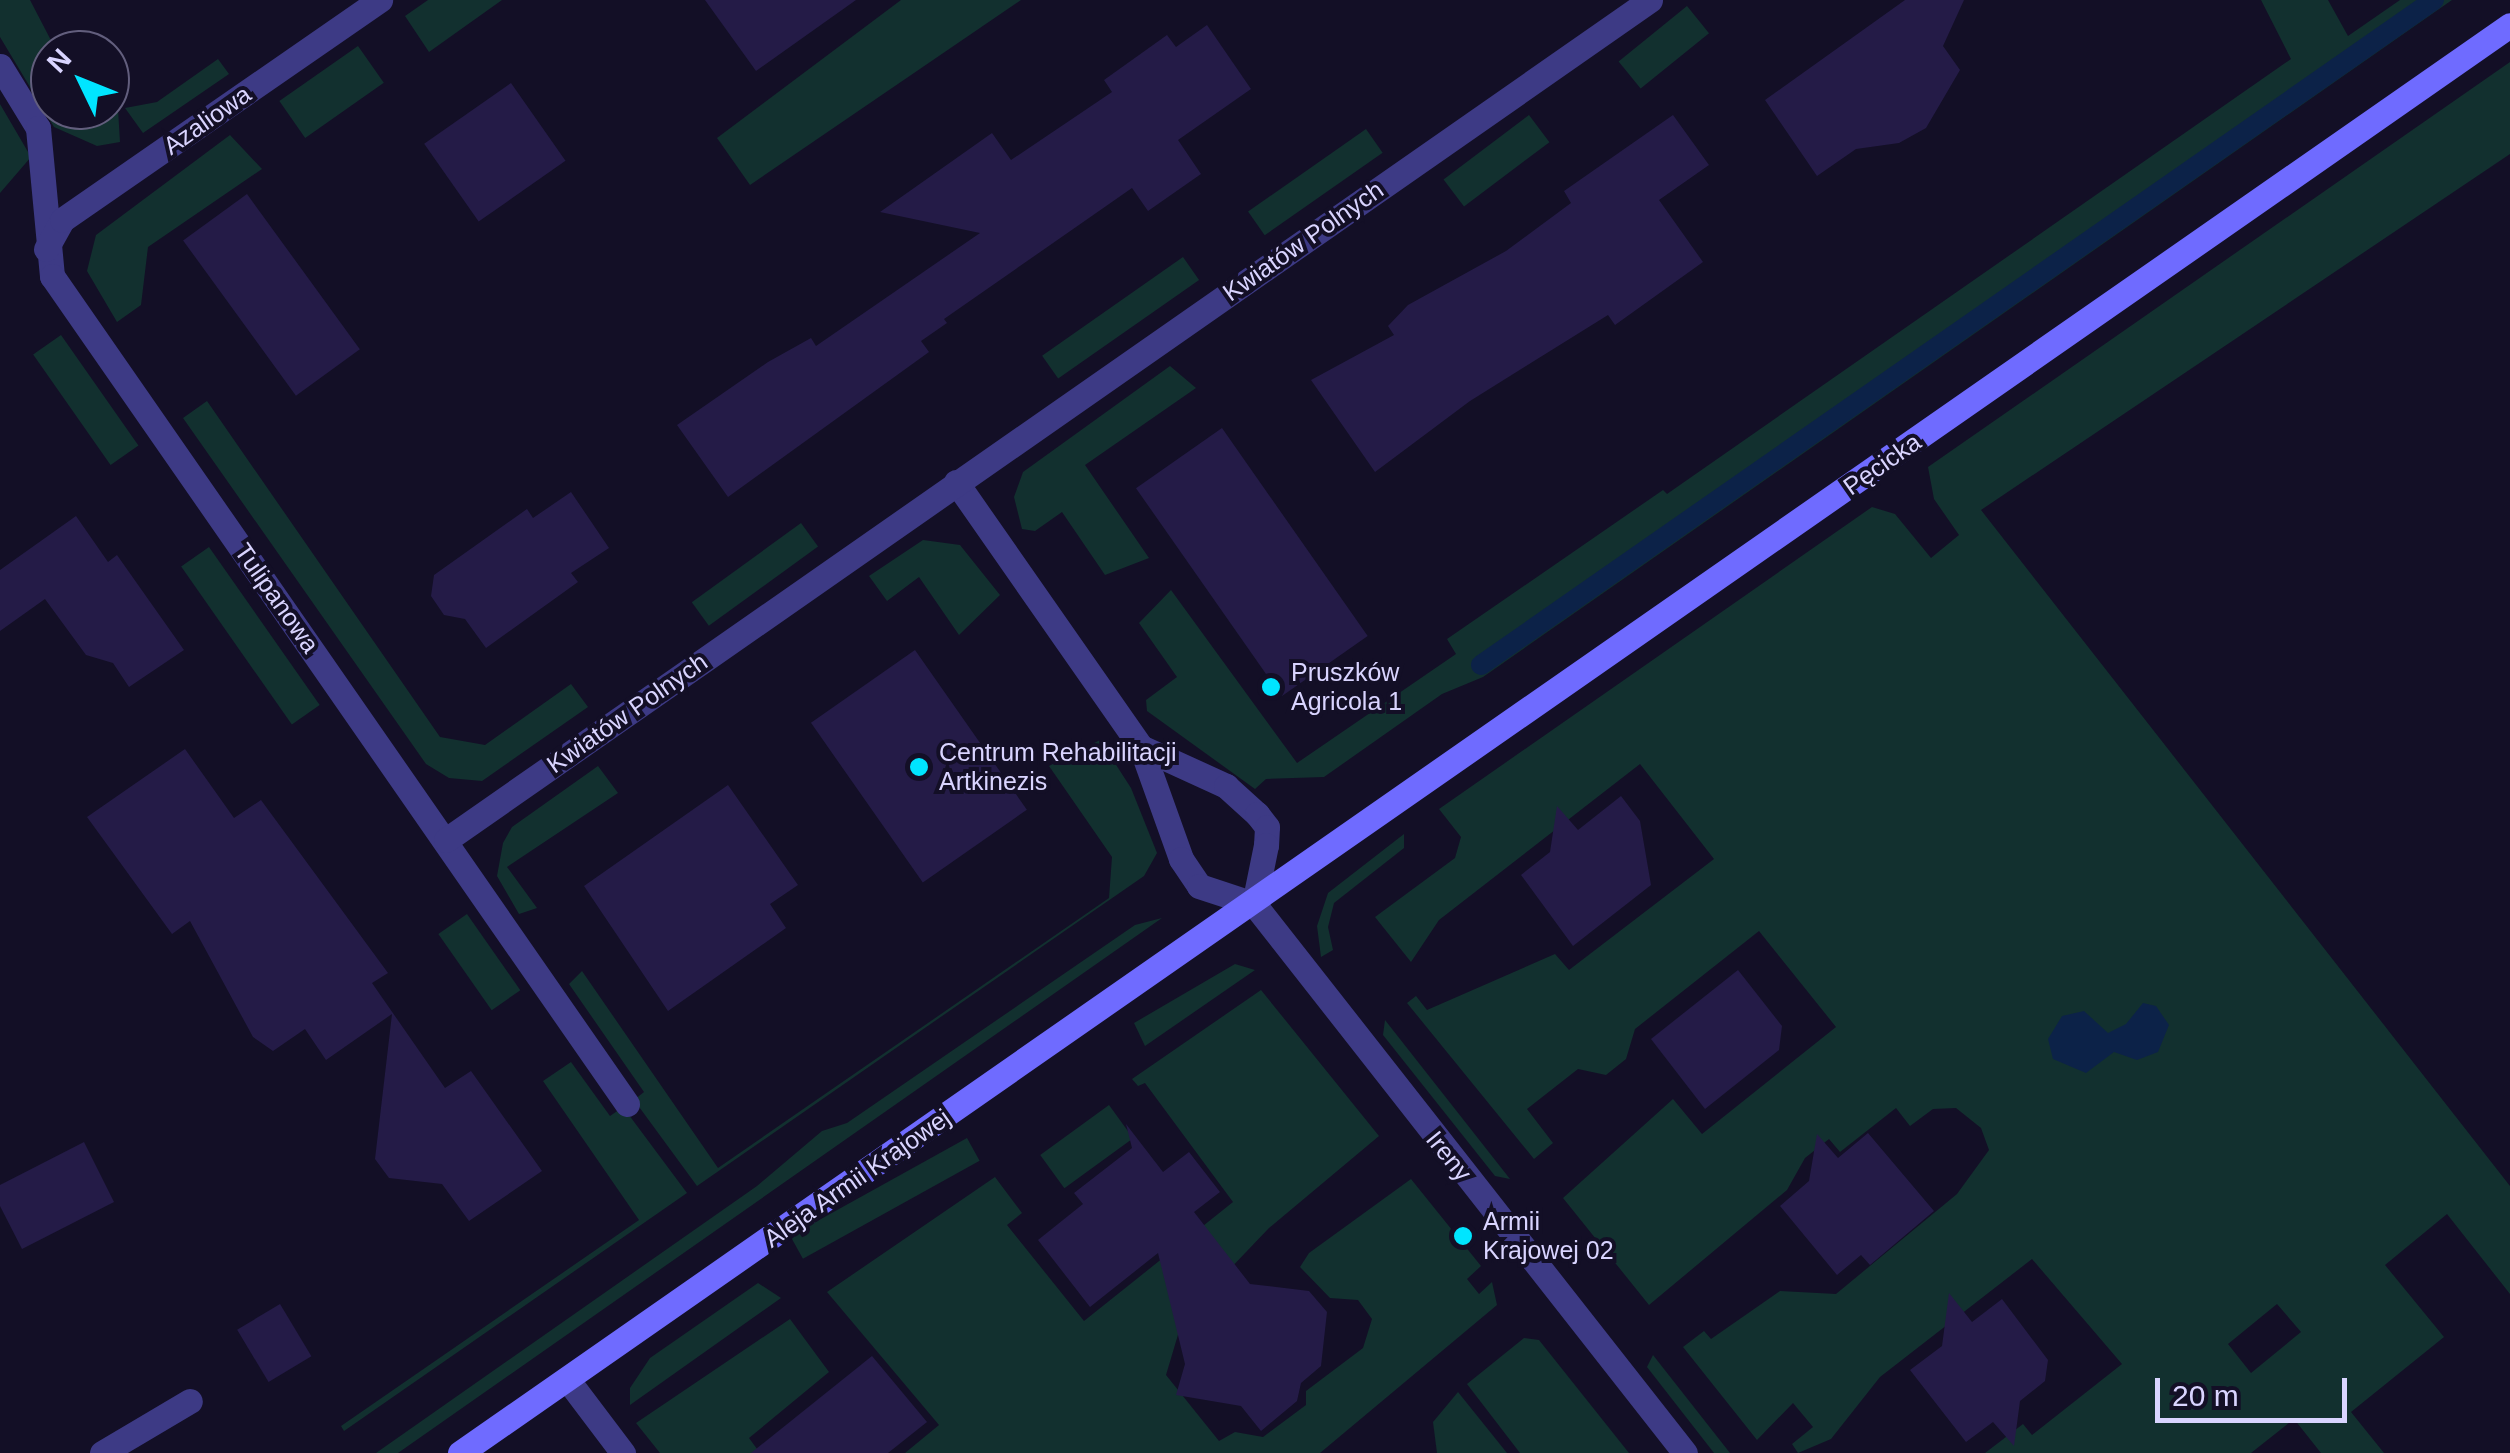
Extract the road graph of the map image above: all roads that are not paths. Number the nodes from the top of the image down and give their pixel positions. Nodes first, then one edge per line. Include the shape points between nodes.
1 (380, 0) edge
2 (1650, 0) edge
3 (2510, 25) edge
4 (0, 66) edge
5 (46, 250) junction
6 (956, 482) junction
7 (1141, 748) junction
8 (446, 840) junction
9 (1254, 904) junction
10 (626, 1104) dead end
11 (567, 1379) junction
12 (190, 1401) dead end
13 (102, 1453) edge
14 (460, 1453) edge
15 (623, 1453) edge
16 (1685, 1453) edge

1 - 5 street, Azaliowa via 62,220
2 - 6 street, Kwiatów Polnych
3 - 9 street, Pęcicka
4 - 5 street, Tulipanowa via 38,128
5 - 8 street, Tulipanowa via 52,276
6 - 7 street
6 - 8 street, Kwiatów Polnych
7 - 9 street via 1181,859 1199,886
7 - 9 street via 1226,786 1257,814 1267,828
8 - 10 street, Tulipanowa
9 - 11 street, Aleja Armii Krajowej
9 - 16 street, Ireny
11 - 14 street, Aleja Armii Krajowej
11 - 15 street
12 - 13 street

